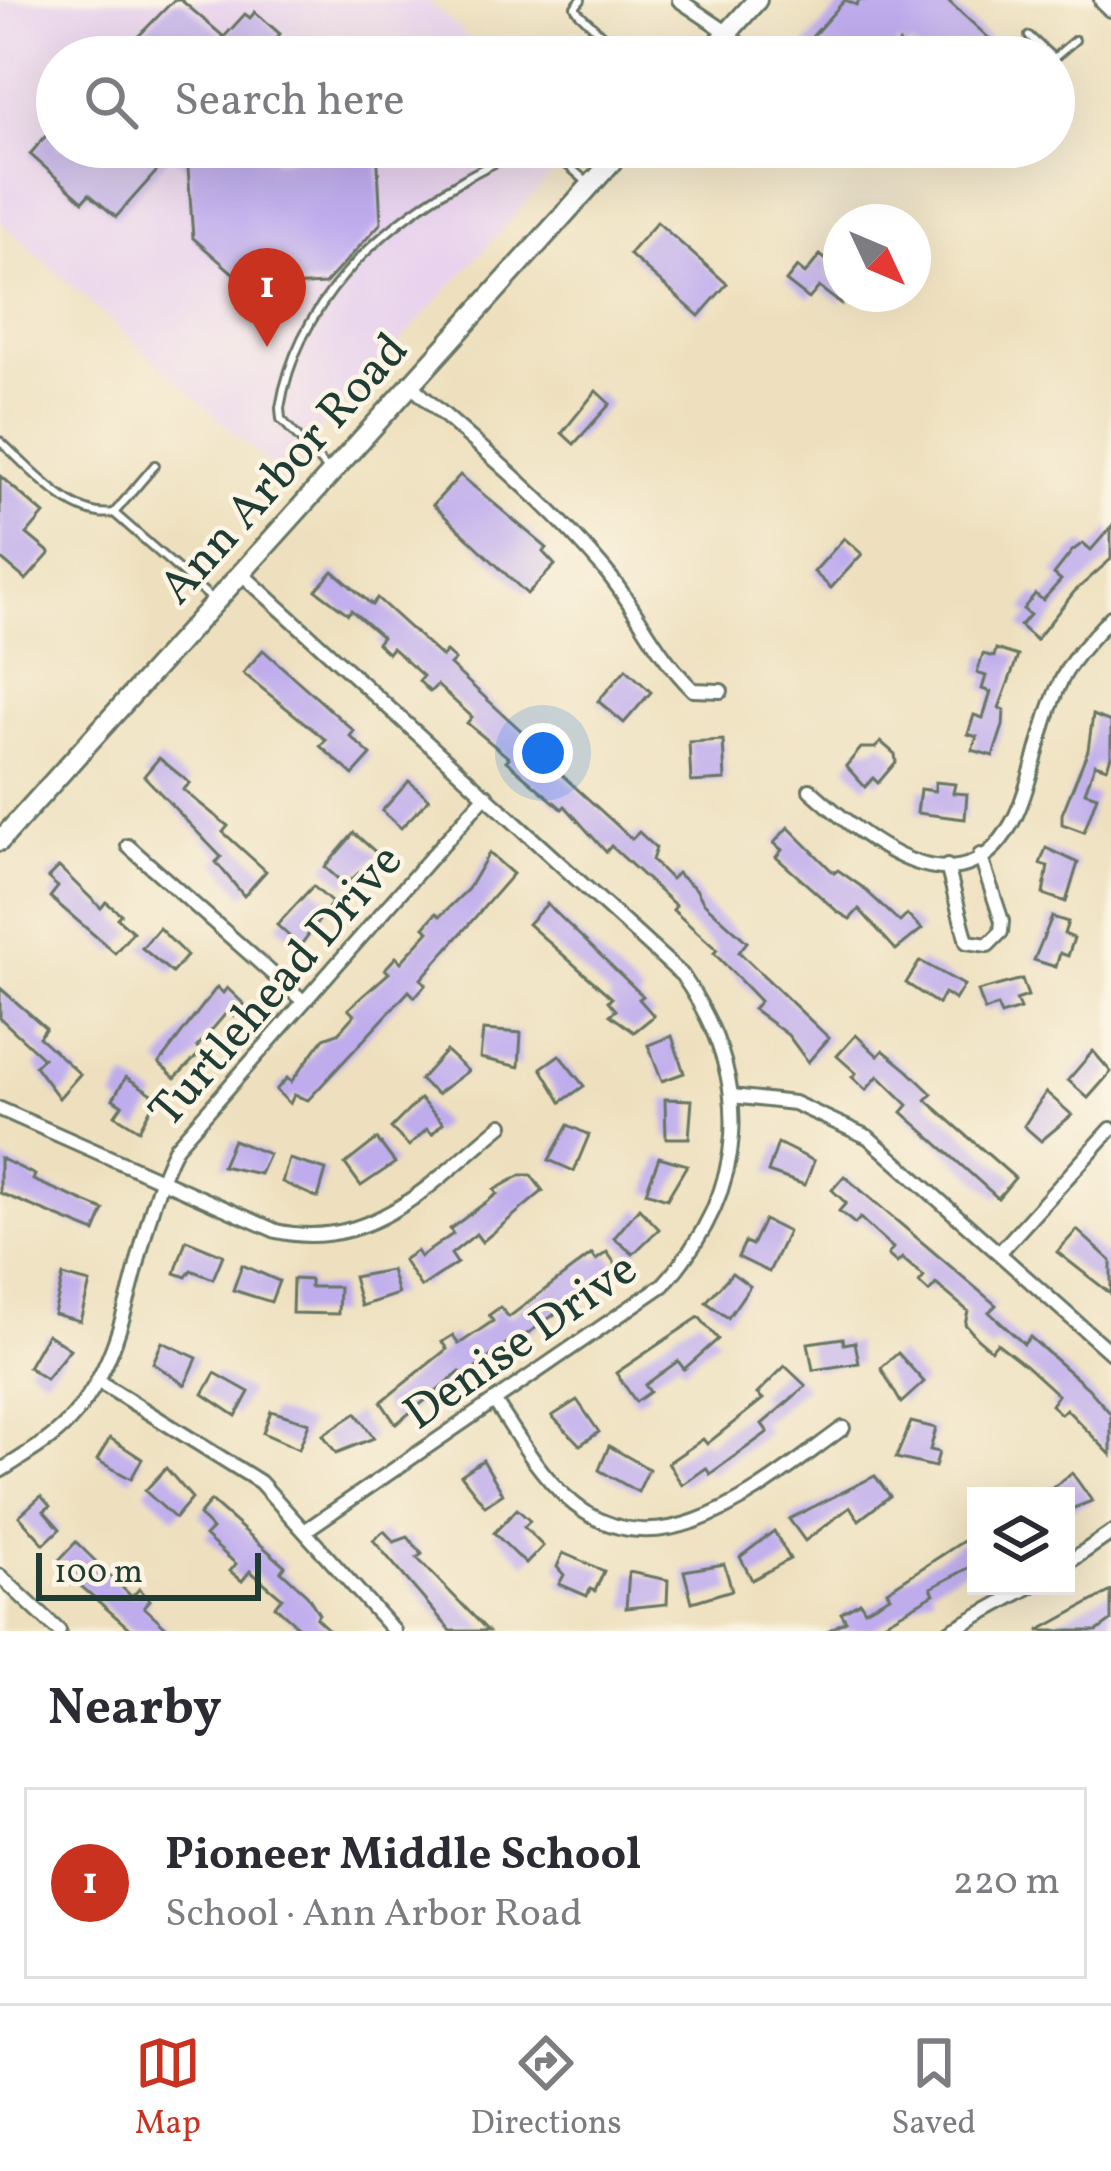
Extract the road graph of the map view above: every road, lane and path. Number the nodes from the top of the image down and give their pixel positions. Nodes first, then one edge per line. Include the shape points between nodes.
1 (581, 0) edge
2 (679, 0) edge
3 (757, 0) edge
4 (1103, 0) edge
5 (1111, 7) edge
6 (728, 33) junction
7 (603, 36) edge
8 (725, 36) edge
9 (733, 36) edge
10 (489, 168) edge
11 (567, 168) edge
12 (606, 168) edge
13 (590, 185) junction
14 (407, 382) junction
15 (0, 441) edge
16 (155, 465) dead end
17 (330, 472) junction
18 (114, 513) junction
19 (241, 573) junction
20 (215, 601) junction
21 (1111, 617) edge
22 (721, 691) dead end
23 (810, 790) dead end
24 (486, 795) junction
25 (0, 841) edge
26 (128, 845) dead end
27 (980, 855) junction
28 (947, 866) junction
29 (302, 1000) junction
30 (732, 1096) junction
31 (0, 1109) edge
32 (502, 1125) dead end
33 (1111, 1129) edge
34 (158, 1181) junction
35 (999, 1253) junction
36 (1111, 1353) edge
37 (98, 1381) junction
38 (495, 1402) junction
39 (843, 1428) dead end
40 (0, 1471) edge
41 (306, 1530) junction
42 (1111, 1533) edge
43 (1075, 1558) edge
44 (0, 1576) edge
45 (1015, 1595) edge
46 (59, 1631) edge
47 (394, 1631) edge
48 (950, 1631) edge

1 - 7 lane via 579,14
2 - 6 street
3 - 6 main road
4 - 5 main road
6 - 8 main road
6 - 9 lane
10 - 17 lane via 440,193 362,254 301,341 281,419
11 - 13 lane
12 - 13 main road, Ann Arbor Road
13 - 14 main road, Ann Arbor Road
14 - 17 main road, Ann Arbor Road
14 - 22 street via 578,539 693,690
15 - 18 lane via 73,502 99,516
16 - 18 lane
17 - 19 main road, Ann Arbor Road
18 - 20 lane
19 - 20 main road, Ann Arbor Road
19 - 24 street, Denise Drive
20 - 25 main road, Ann Arbor Road
21 - 27 street via 1065,672 1016,816
23 - 28 street via 882,851
24 - 29 street, Turtlehead Drive
24 - 30 street, Denise Drive via 682,975 715,1029
26 - 29 street
27 - 28 street
27 - 28 street via 1002,921 988,945 967,942
29 - 34 street, Turtlehead Drive via 208,1105
30 - 35 street via 794,1103 852,1127
30 - 38 street, Denise Drive via 726,1176 683,1262 638,1306
31 - 34 street
32 - 34 street via 397,1211 339,1235 276,1231
33 - 35 street
34 - 37 street, Turtlehead Drive
35 - 36 street
37 - 40 street, Turtlehead Drive via 66,1424
37 - 41 street via 241,1467
38 - 39 street via 538,1467 577,1507 651,1530 731,1507
38 - 41 street, Denise Drive
41 - 47 street
42 - 43 street
44 - 46 street
45 - 48 street

